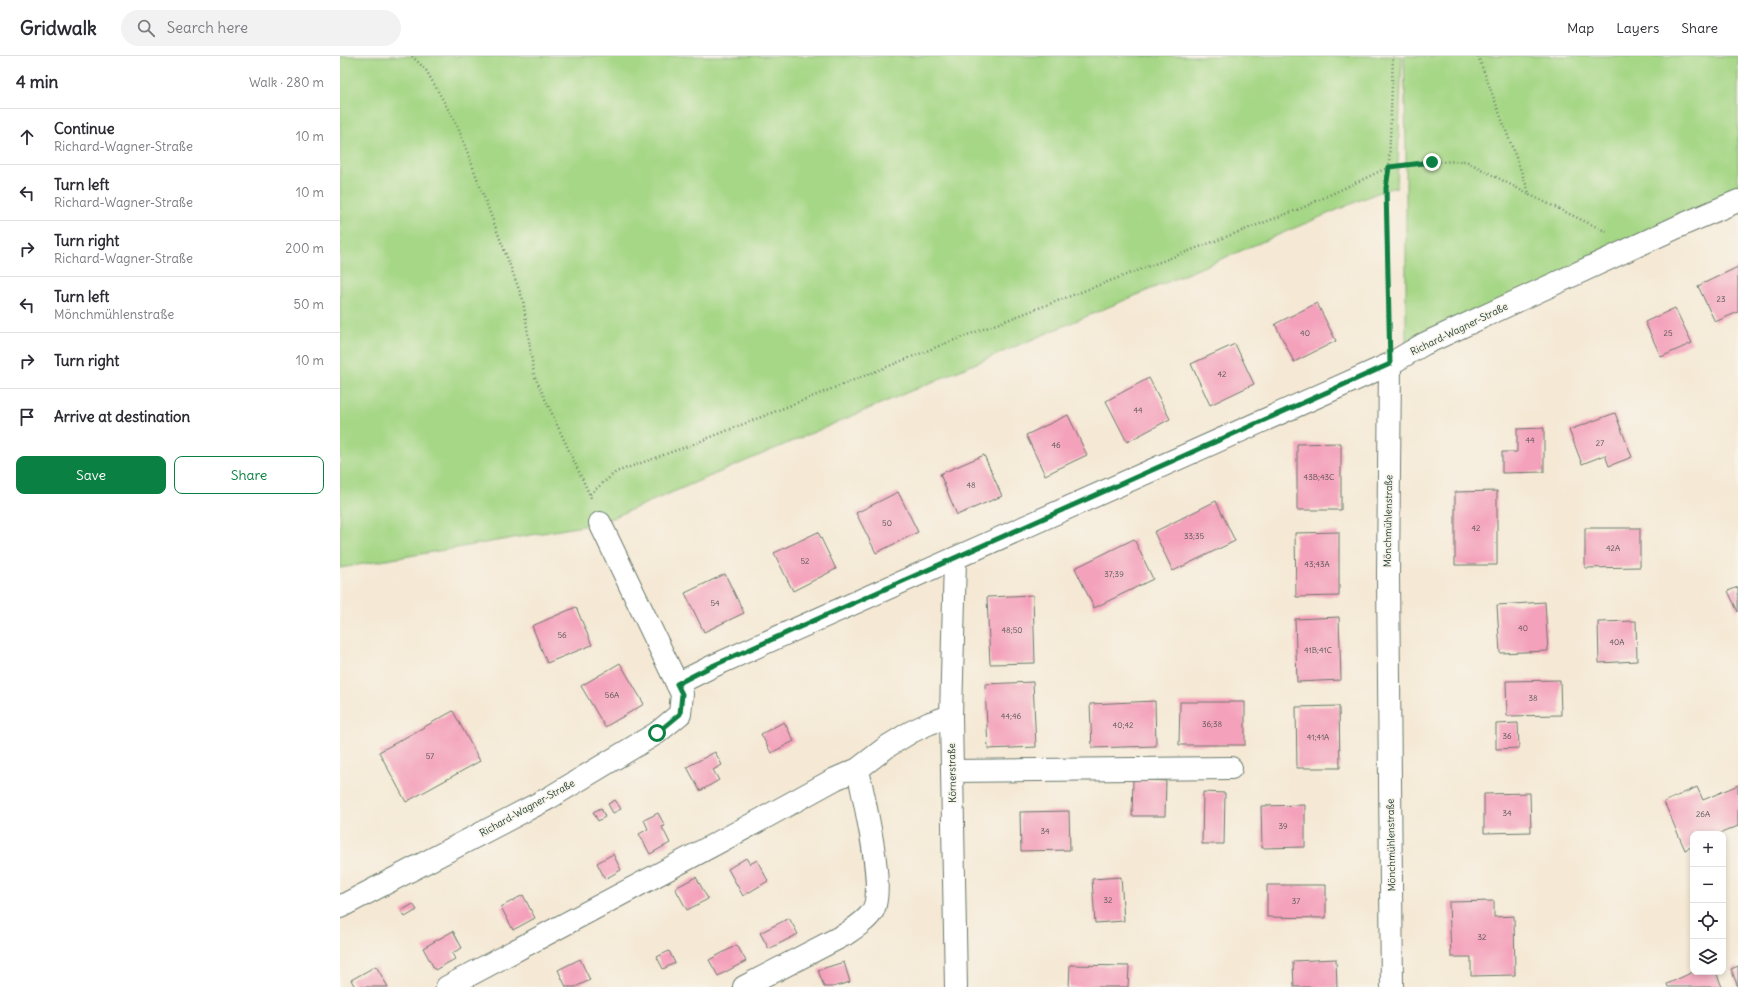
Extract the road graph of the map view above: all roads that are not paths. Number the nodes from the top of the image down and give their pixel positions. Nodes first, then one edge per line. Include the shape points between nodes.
1 (1738, 201) edge
2 (1390, 364) junction
3 (600, 523) road end
4 (955, 559) junction
5 (677, 684) junction
6 (951, 716) junction
7 (1232, 768) dead end
8 (858, 769) junction
9 (952, 771) junction
10 (340, 907) edge
11 (447, 987) edge
12 (744, 987) edge
13 (956, 987) edge
14 (1392, 987) edge

1 - 2 street, Richard-Wagner-Straße via 1424,344
2 - 4 street, Richard-Wagner-Straße
2 - 14 street, Mönchmühlenstraße via 1388,577
3 - 5 street, Richard-Wagner-Straße
4 - 5 street, Richard-Wagner-Straße
4 - 6 street, Körnerstraße
5 - 10 street, Richard-Wagner-Straße via 682,694 680,714 657,733 549,798
6 - 8 street via 911,732
6 - 9 street, Körnerstraße
7 - 9 street
8 - 11 street
8 - 12 street via 878,874 877,898 872,912 846,934
9 - 13 street, Körnerstraße

